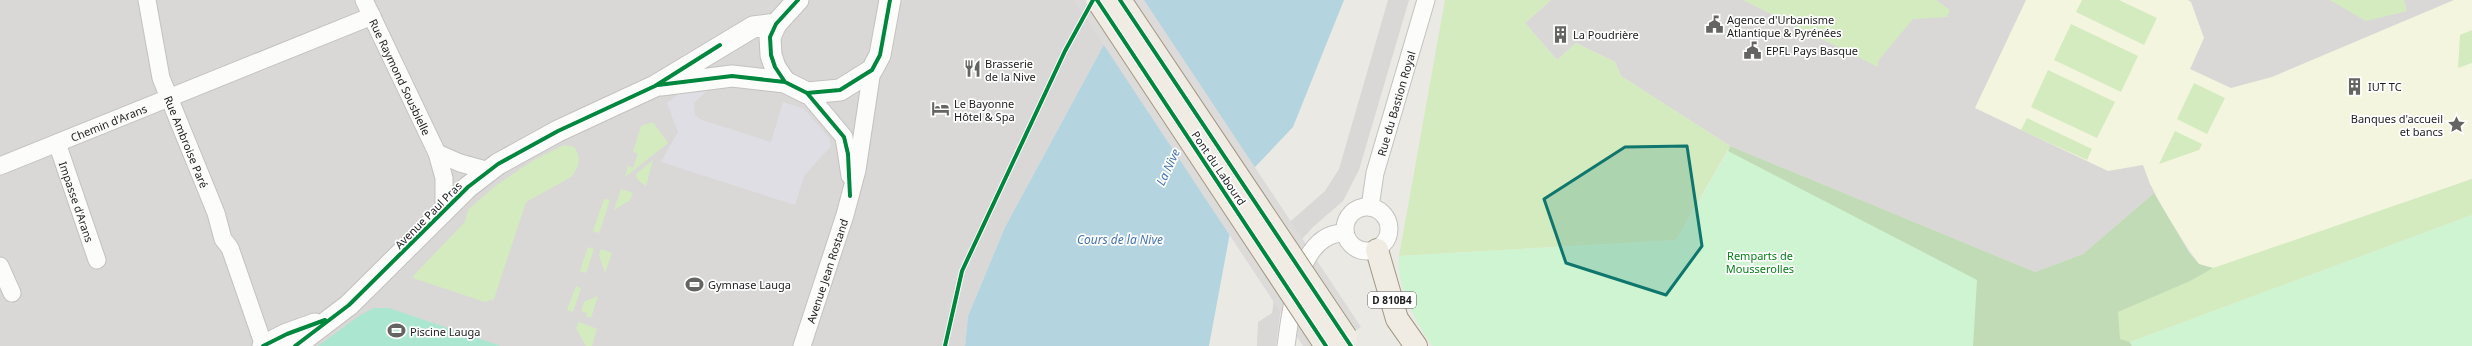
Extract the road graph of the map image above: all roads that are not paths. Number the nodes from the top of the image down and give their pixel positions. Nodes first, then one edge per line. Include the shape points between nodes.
1 (147, 0) edge
2 (364, 0) edge
3 (798, 0) edge
4 (890, 0) edge
5 (1096, 0) edge
6 (1120, 0) edge
7 (1426, 0) edge
8 (372, 16) junction
9 (776, 24) junction
10 (872, 70) junction
11 (785, 82) junction
12 (655, 86) junction
13 (807, 93) junction
14 (168, 98) junction
15 (57, 142) junction
16 (437, 154) junction
17 (0, 166) edge
18 (489, 171) junction
19 (850, 196) junction
20 (1370, 207) junction
21 (444, 212) junction
22 (1345, 233) junction
23 (1377, 250) junction
24 (97, 260) dead end
25 (0, 266) edge
26 (12, 293) dead end
27 (331, 318) junction
28 (1341, 343) edge
29 (263, 346) edge
30 (295, 346) edge
31 (802, 346) edge
32 (1286, 346) edge
33 (1416, 346) edge

1 - 14 street
2 - 8 street, Rue Raymond Sousbielle
3 - 9 street
4 - 10 street via 880,55
5 - 28 main road, Pont du Labourd, bridge
6 - 28 main road, Pont du Labourd, bridge
7 - 20 street, Rue du Bastion Royal via 1375,174
8 - 14 street, Rue Ambroise Paré
8 - 16 street, Rue Raymond Sousbielle
9 - 11 street via 770,37 771,55
9 - 12 street, Avenue Paul Pras via 753,27
10 - 13 street via 840,90
10 - 19 street, Avenue Jean Rostand via 857,170
11 - 12 street, Avenue Paul Pras via 732,76
11 - 13 street
12 - 18 street, Avenue Paul Pras via 558,131 514,154
13 - 19 street, Avenue Jean Rostand via 844,137 848,154
14 - 15 street, Chemin d'Arans
14 - 29 street, Rue Ambroise Paré via 216,212 223,239 230,248
15 - 17 street, Chemin d'Arans
15 - 24 street, Impasse d'Arans
16 - 18 street
16 - 21 street, Rue Raymond Sousbielle via 444,178
18 - 21 street, Avenue Paul Pras
19 - 31 street, Avenue Jean Rostand
20 - 22 street via 1356,210 1351,214 1347,220
20 - 23 street via 1382,213 1389,226 1387,240
21 - 27 street, Avenue Paul Pras via 370,285
22 - 23 street via 1356,249 1363,252
22 - 32 street via 1337,233 1326,238 1307,256 1298,277
23 - 33 main road, D 810B4 via 1398,318
25 - 26 street
27 - 29 street, Avenue Paul Pras
27 - 30 street, Avenue Paul Pras

